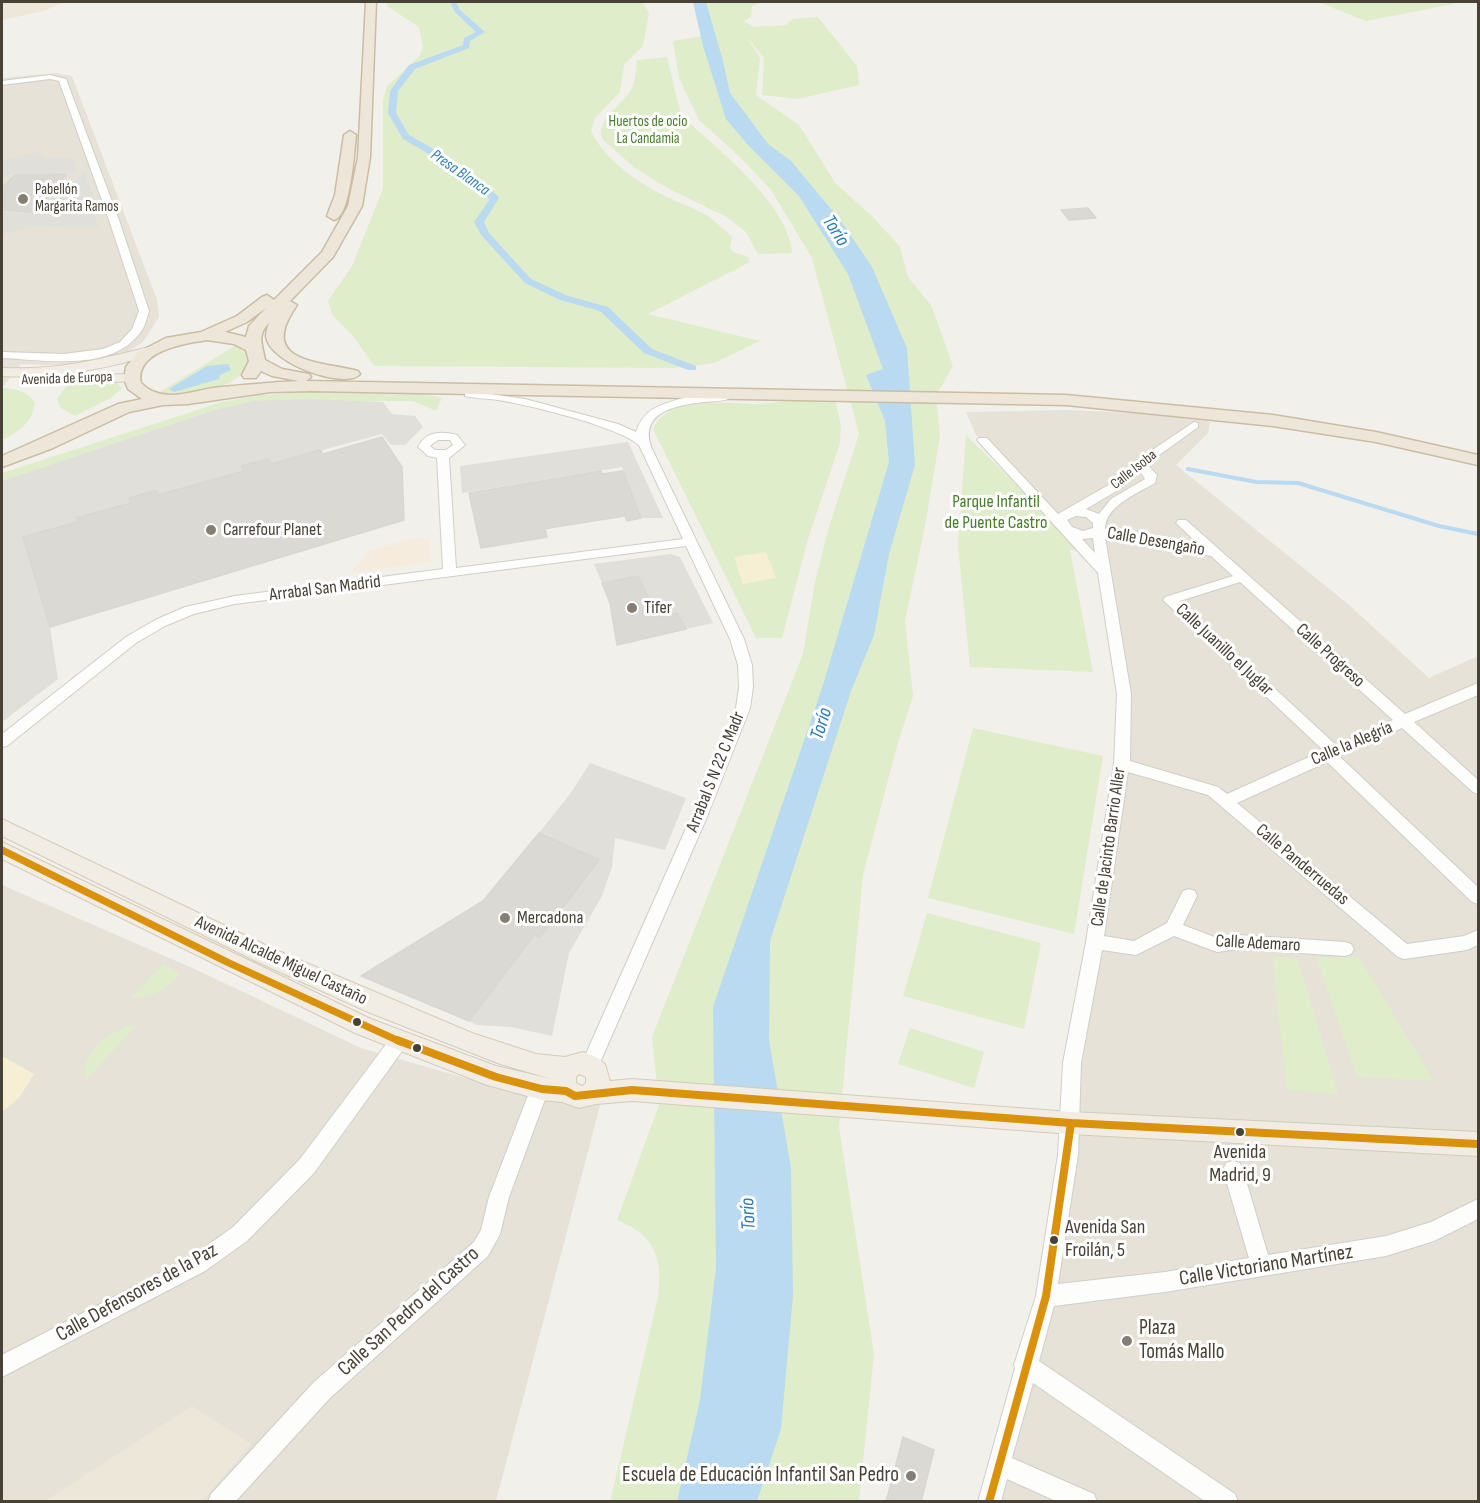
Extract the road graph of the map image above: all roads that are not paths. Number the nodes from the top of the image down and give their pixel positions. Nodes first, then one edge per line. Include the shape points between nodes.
1 (358, 2) edge
2 (371, 2) edge
3 (355, 49) dead end
4 (2, 82) edge
5 (350, 120) dead end
6 (322, 236) dead end
7 (312, 251) dead end
8 (328, 254) junction
9 (200, 336) junction
10 (153, 350) junction
11 (2, 355) edge
12 (255, 355) junction
13 (2, 372) edge
14 (386, 379) junction
15 (2, 381) edge
16 (132, 381) junction
17 (436, 388) junction
18 (813, 390) junction
19 (1008, 393) junction
20 (759, 394) junction
21 (209, 396) junction
22 (164, 399) junction
23 (645, 423) junction
24 (608, 425) junction
25 (1194, 425) dead end
26 (983, 440) dead end
27 (644, 444) junction
28 (1479, 446) edge
29 (2, 451) edge
30 (442, 455) dead end
31 (1479, 460) edge
32 (2, 462) edge
33 (1140, 464) junction
34 (1067, 521) junction
35 (1182, 523) dead end
36 (1097, 529) junction
37 (690, 542) junction
38 (1215, 553) junction
39 (1103, 570) junction
40 (450, 573) junction
41 (1242, 577) junction
42 (1478, 689) edge
43 (1404, 722) junction
44 (2, 742) edge
45 (1330, 752) junction
46 (1122, 764) junction
47 (1479, 788) edge
48 (1226, 801) junction
49 (4, 835) edge
50 (1189, 896) dead end
51 (1479, 897) edge
52 (1173, 928) junction
53 (1479, 937) edge
54 (1095, 942) junction
55 (1345, 949) dead end
56 (399, 1041) junction
57 (576, 1080) junction
58 (1071, 1123) junction
59 (1479, 1144) edge
60 (1233, 1170) dead end
61 (1479, 1209) edge
62 (1261, 1265) junction
63 (1046, 1296) junction
64 (1025, 1365) junction
65 (2, 1366) edge
66 (999, 1464) junction
67 (219, 1502) edge
68 (989, 1502) edge
69 (1086, 1502) edge
70 (1227, 1502) edge

1 - 3 highway
2 - 8 highway via 361,184 351,215
4 - 11 street via 62,79 144,311 130,340 106,353
5 - 6 highway via 342,195
7 - 9 highway via 290,278 251,313
8 - 12 highway via 262,319 254,332
8 - 14 highway via 322,272 279,316 274,332 277,344 286,356 306,366
9 - 10 highway
9 - 12 highway via 247,343
10 - 13 main road, Avenida de Europa via 71,371
10 - 16 highway via 139,360
12 - 14 highway via 287,376
12 - 21 highway via 250,375
14 - 18 highway
15 - 16 main road, Avenida de Europa
16 - 22 highway via 148,396
16 - 29 highway via 127,392 107,404
17 - 20 highway
17 - 21 highway via 287,386
17 - 24 street via 507,397
18 - 19 highway
18 - 20 highway
19 - 28 highway via 1180,395 1244,402
19 - 31 highway via 1309,424
20 - 23 street via 680,402 657,412
21 - 22 highway
22 - 32 highway via 124,408
23 - 24 street
23 - 27 street, Arrabal S N 22 C Madr
24 - 27 street via 631,433
25 - 33 street, Calle Isoba
26 - 34 street, Calle de Jacinto Barrio Aller via 1042,505
27 - 37 street, Arrabal S N 22 C Madr
30 - 40 street
33 - 34 street, Calle Isoba
33 - 36 street via 1151,474 1151,480 1116,502
34 - 36 street via 1084,535
34 - 36 street via 1090,514
34 - 39 street, Calle de Jacinto Barrio Aller
35 - 38 street, Calle Progreso
36 - 38 street, Calle Desengaño
36 - 39 street, Calle de Jacinto Barrio Aller
37 - 40 street, Arrabal San Madrid
37 - 57 street, Arrabal S N 22 C Madr via 737,639 745,665 743,708 699,817
38 - 41 street, Calle Progreso
39 - 46 street, Calle de Jacinto Barrio Aller via 1124,694
40 - 44 street, Arrabal San Madrid via 235,600 190,610 131,640
41 - 43 street, Calle Progreso
41 - 45 street, Calle Juanillo el Juglar via 1170,600
42 - 43 street, Calle la Alegría
43 - 45 street, Calle la Alegría
43 - 47 street, Calle Progreso
45 - 48 street, Calle la Alegría
45 - 51 street, Calle Juanillo el Juglar
46 - 48 street, Calle Panderruedas via 1214,791
46 - 54 street, Calle de Jacinto Barrio Aller
48 - 53 street, Calle Panderruedas via 1404,952 1467,943
49 - 56 main road, Avenida Alcalde Miguel Castaño via 239,968
49 - 57 main road, Avenida Alcalde Miguel Castaño via 379,1006
50 - 52 street
52 - 54 street via 1136,948
52 - 55 street, Calle Ademaro via 1217,945 1238,942
54 - 58 street, Calle de Jacinto Barrio Aller via 1072,1063
56 - 57 main road, Avenida Alcalde Miguel Castaño via 496,1077
56 - 65 street, Calle Defensores de la Paz via 307,1166 240,1234 198,1264
57 - 58 main road, Avenida Alcalde Miguel Castaño via 632,1090
57 - 67 street, Calle San Pedro del Castro via 536,1098 499,1197 490,1234 481,1249 322,1390
58 - 59 main road, Avenida Alcalde Miguel Castaño
58 - 63 street, Calle de Jacinto Barrio Aller
60 - 62 street
61 - 62 street, Calle Victoriano Martínez via 1434,1231 1386,1246
62 - 63 street, Calle Victoriano Martínez via 1166,1282
63 - 64 street, Calle de Jacinto Barrio Aller
64 - 66 street, Calle de Jacinto Barrio Aller
64 - 70 street
66 - 68 street, Calle de Jacinto Barrio Aller
66 - 69 street

